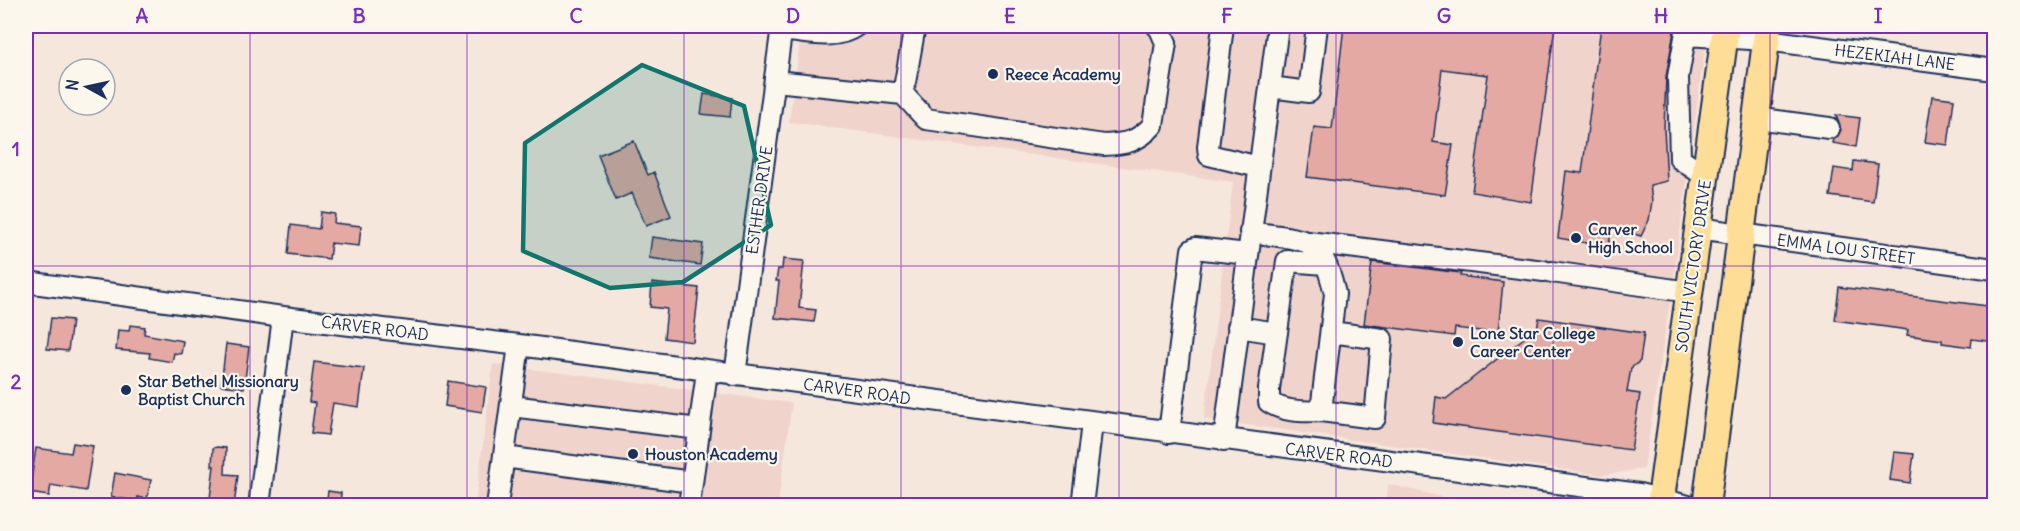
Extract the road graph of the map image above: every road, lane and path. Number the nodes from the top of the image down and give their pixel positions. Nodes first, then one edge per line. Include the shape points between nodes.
1 (915, 26) edge
2 (1157, 26) edge
3 (1223, 26) edge
4 (1278, 26) edge
5 (1317, 26) edge
6 (848, 27) edge
7 (782, 28) edge
8 (1686, 30) edge
9 (1725, 32) edge
10 (1767, 33) edge
11 (1995, 70) edge
12 (775, 81) junction
13 (1270, 87) junction
14 (903, 94) junction
15 (1756, 118) junction
16 (1829, 128) dead end
17 (1259, 167) junction
18 (1705, 176) junction
19 (1698, 228) junction
20 (1250, 232) junction
21 (1741, 235) junction
22 (1308, 242) junction
23 (1247, 255) junction
24 (1325, 264) junction
25 (1995, 269) edge
26 (26, 282) edge
27 (1689, 292) junction
28 (283, 317) junction
29 (1238, 327) junction
30 (1331, 332) junction
31 (1277, 333) junction
32 (519, 345) junction
33 (707, 371) junction
34 (735, 375) junction
35 (511, 406) junction
36 (1321, 411) junction
37 (1092, 423) junction
38 (699, 429) junction
39 (1169, 433) junction
40 (1224, 440) junction
41 (504, 457) junction
42 (692, 482) junction
43 (1660, 502) edge
44 (259, 506) edge
45 (497, 506) edge
46 (689, 506) edge
47 (1082, 506) edge
48 (1688, 506) edge
49 (1706, 506) edge

1 - 14 street
2 - 14 street via 1166,43 1153,125 1126,144 1104,145 926,119
3 - 17 street via 1209,155
4 - 13 street
5 - 13 street via 1309,92
6 - 7 street via 832,34
7 - 12 street, ESTHER DRIVE
8 - 9 street, HEZEKIAH LANE
8 - 18 street via 1678,77 1680,159
9 - 10 street, HEZEKIAH LANE
9 - 18 main road, SOUTH VICTORY DRIVE
10 - 11 street, HEZEKIAH LANE
10 - 15 main road
12 - 14 street
12 - 34 street, ESTHER DRIVE
13 - 17 street
15 - 16 street
15 - 21 main road
17 - 20 street
18 - 19 main road, SOUTH VICTORY DRIVE
19 - 21 street, EMMA LOU STREET
19 - 27 main road, SOUTH VICTORY DRIVE
20 - 22 street
20 - 23 street
21 - 25 street, EMMA LOU STREET
21 - 49 main road
22 - 24 street
22 - 27 street
23 - 29 street
23 - 39 street via 1192,250
24 - 30 street via 1335,294
24 - 31 street via 1287,261
26 - 28 street, CARVER ROAD
27 - 43 main road, SOUTH VICTORY DRIVE
28 - 32 street, CARVER ROAD
28 - 44 street
29 - 31 street
29 - 40 street
30 - 36 street
30 - 36 street via 1383,339 1375,418
31 - 36 street via 1269,402 1276,407
32 - 33 street, CARVER ROAD
32 - 35 street
33 - 34 street, CARVER ROAD
33 - 38 street
34 - 37 street, CARVER ROAD
35 - 38 street
35 - 41 street
37 - 39 street, CARVER ROAD
37 - 47 street
38 - 42 street
39 - 40 street, CARVER ROAD
40 - 43 street, CARVER ROAD via 1627,493
41 - 42 street
41 - 45 street
42 - 46 street
43 - 48 street, CARVER ROAD

